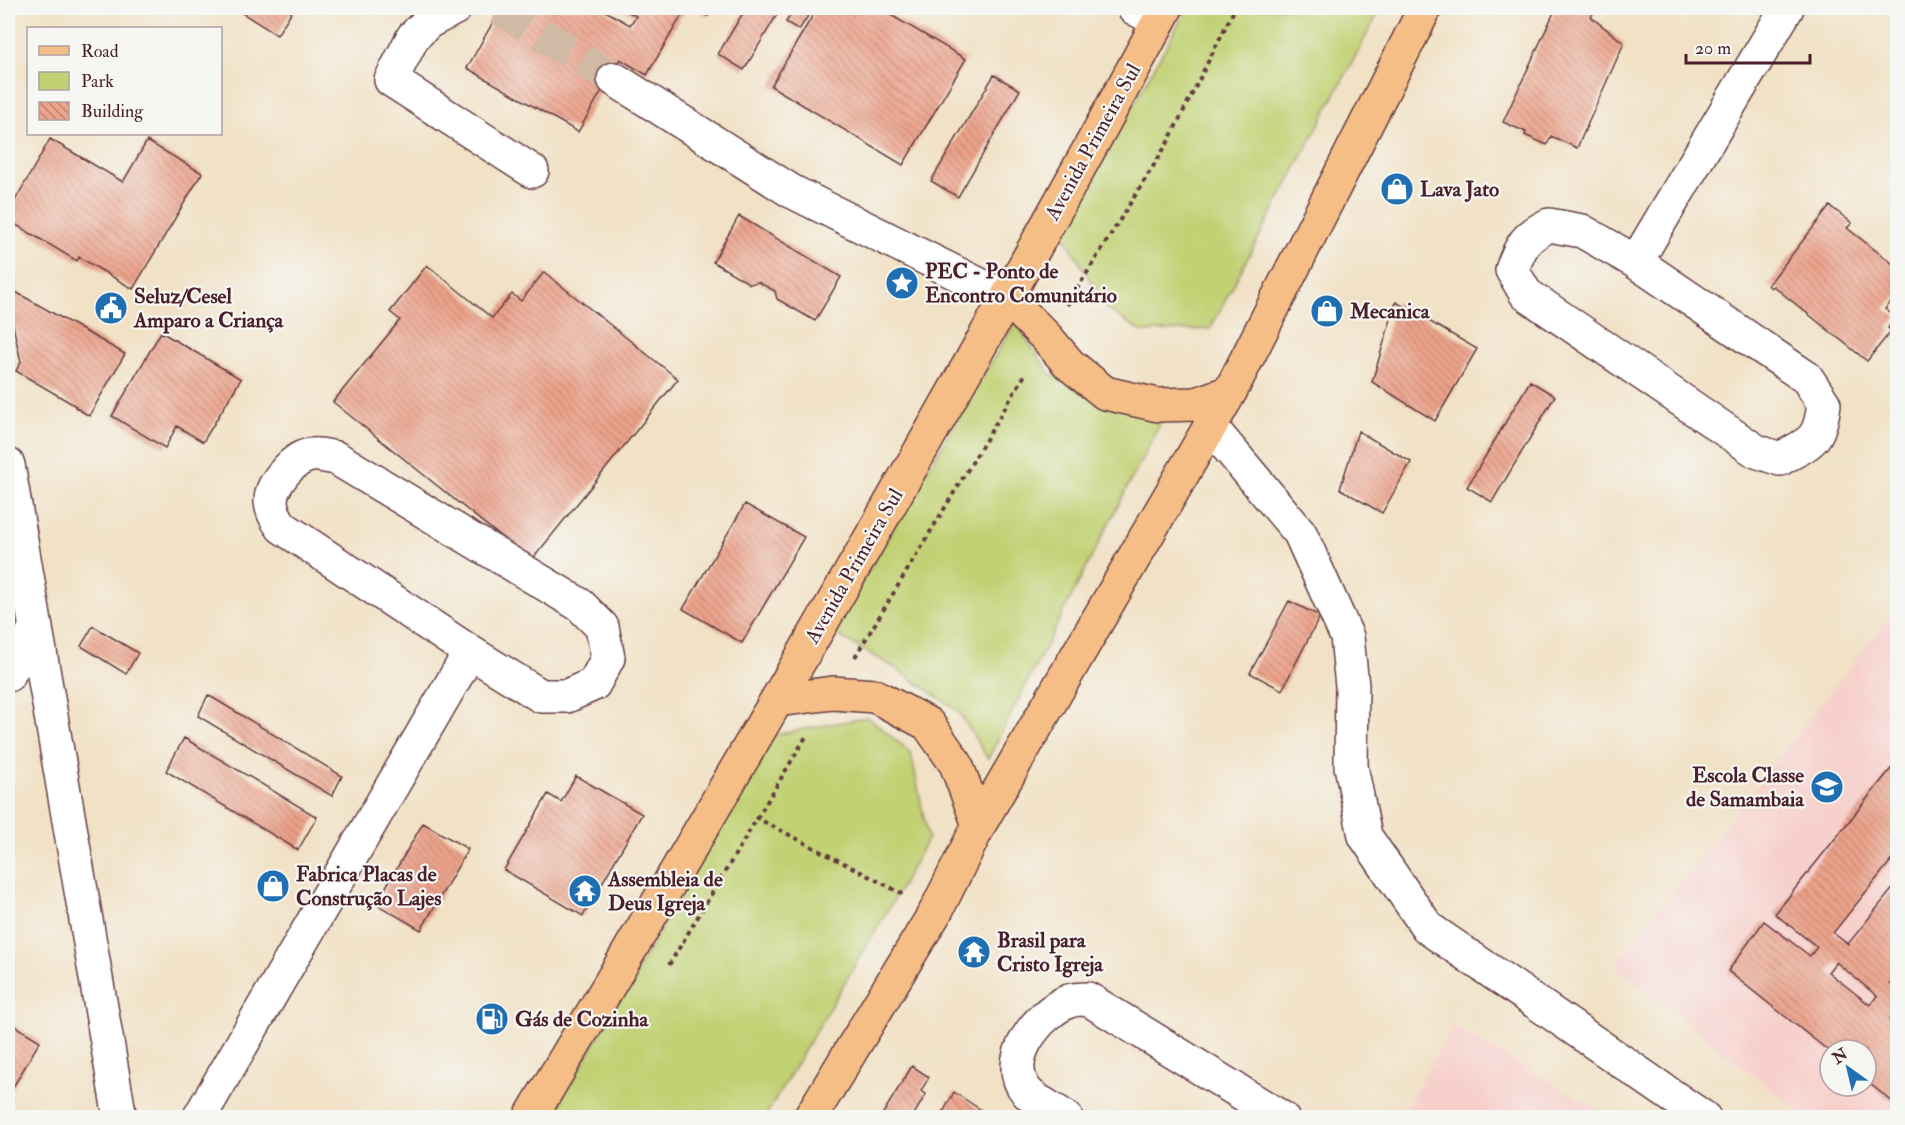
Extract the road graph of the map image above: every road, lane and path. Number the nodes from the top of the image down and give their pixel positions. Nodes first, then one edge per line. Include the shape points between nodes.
1 (454, 8) edge
2 (1235, 8) edge
3 (1425, 8) edge
4 (1787, 8) edge
5 (1153, 12) edge
6 (614, 79) tunnel mouth
7 (532, 171) dead end
8 (1636, 262) junction
9 (1008, 299) junction
10 (1047, 338) junction
11 (1230, 392) junction
12 (1210, 426) junction
13 (8, 465) edge
14 (35, 629) junction
15 (470, 652) junction
16 (8, 675) edge
17 (833, 693) junction
18 (777, 700) junction
19 (721, 797) junction
20 (757, 818) junction
21 (980, 825) junction
22 (936, 911) junction
23 (667, 968) dead end
24 (120, 1118) edge
25 (199, 1118) edge
26 (530, 1118) edge
27 (810, 1118) edge
28 (1066, 1118) edge
29 (1282, 1118) edge
30 (1704, 1118) edge

1 - 7 street via 428,22 414,37 391,80
2 - 10 path via 1167,144
3 - 11 main road
4 - 8 street
5 - 9 main road, Avenida Primeira Sul
6 - 9 street via 791,191
8 - 8 street via 1582,231 1549,225 1532,233 1518,251 1512,270 1526,294 1756,451 1780,459 1812,441 1821,424 1824,404 1807,378
9 - 10 main road
9 - 18 main road, Avenida Primeira Sul
10 - 11 main road via 1069,364 1105,393 1158,405 1196,404
10 - 17 path
11 - 12 main road
12 - 21 main road
12 - 30 street via 1300,533 1347,637 1352,686 1351,766 1365,836 1415,911 1428,928
13 - 14 street
14 - 16 street
14 - 24 street
15 - 15 street via 282,528 274,516 271,499 279,479 294,462 312,454 336,458 580,605 602,627 608,658 594,684 567,696 541,696
15 - 25 street
17 - 18 main road
17 - 20 path
17 - 21 main road via 875,696 928,724 956,764
18 - 19 main road, Avenida Primeira Sul
19 - 20 path
19 - 26 main road, Avenida Primeira Sul
20 - 22 path
20 - 23 path
21 - 22 main road
22 - 27 main road
28 - 29 street via 1028,1092 1017,1073 1018,1058 1033,1028 1050,1012 1071,1000 1088,999

